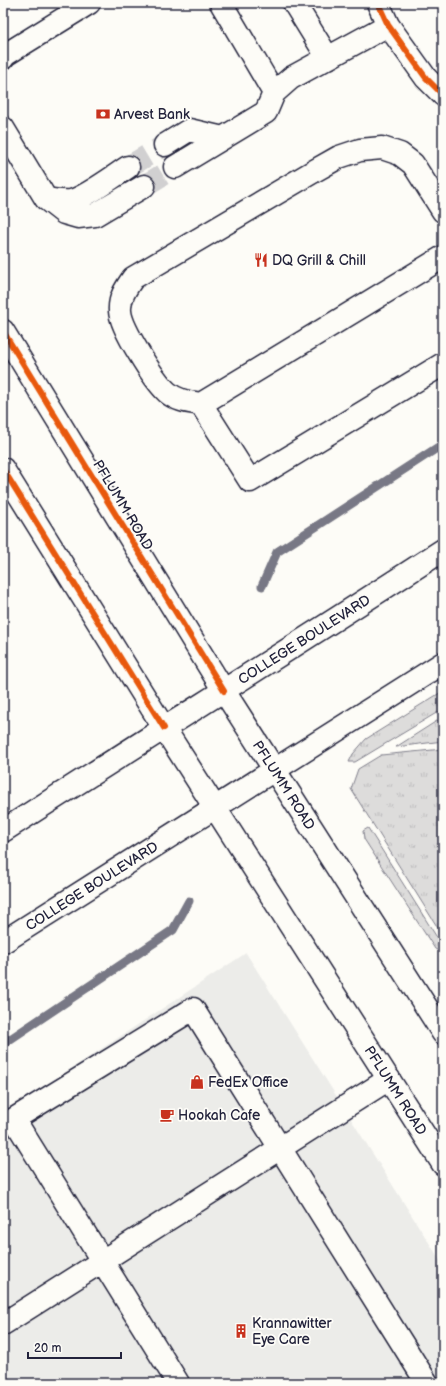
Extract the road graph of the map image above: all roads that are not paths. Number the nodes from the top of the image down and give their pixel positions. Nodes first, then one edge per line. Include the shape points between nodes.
1 (90, 3) edge
2 (221, 3) edge
3 (294, 3) edge
4 (378, 3) edge
5 (388, 25) junction
6 (3, 58) edge
7 (328, 58) junction
8 (274, 93) junction
9 (443, 95) edge
10 (3, 128) edge
11 (223, 138) junction
12 (165, 145) tunnel mouth
13 (128, 167) tunnel mouth
14 (175, 168) tunnel mouth
15 (144, 186) tunnel mouth
16 (46, 199) junction
17 (443, 211) edge
18 (443, 257) edge
19 (3, 331) edge
20 (443, 364) edge
21 (201, 404) junction
22 (3, 468) edge
23 (443, 550) edge
24 (443, 663) edge
25 (224, 691) junction
26 (164, 728) junction
27 (274, 770) junction
28 (215, 808) junction
29 (3, 831) edge
30 (3, 942) edge
31 (443, 1033) edge
32 (389, 1079) junction
33 (280, 1148) junction
34 (443, 1164) edge
35 (103, 1261) junction
36 (3, 1324) edge
37 (178, 1383) edge
38 (427, 1383) edge

1 - 6 main road via 48,27
2 - 8 main road
3 - 7 main road
4 - 5 main road
5 - 7 main road
5 - 9 main road via 426,78
7 - 8 main road via 291,78
8 - 11 main road via 266,112
10 - 16 main road
11 - 12 main road via 190,130
11 - 14 main road
13 - 16 main road via 71,201
15 - 16 main road via 95,215 78,217 64,213
17 - 21 main road via 412,164 400,154 382,148 360,150 339,157 133,278 123,292 120,310 122,322 147,367 167,392 181,401
18 - 21 main road
19 - 25 main road, PFLUMM ROAD
20 - 21 main road via 250,481
22 - 26 main road, PFLUMM ROAD
23 - 25 main road, COLLEGE BOULEVARD
24 - 27 main road, COLLEGE BOULEVARD
25 - 26 main road, COLLEGE BOULEVARD
25 - 27 main road, PFLUMM ROAD
26 - 28 main road, PFLUMM ROAD
26 - 29 main road, COLLEGE BOULEVARD
27 - 28 main road, COLLEGE BOULEVARD
27 - 31 main road, PFLUMM ROAD
28 - 30 main road, COLLEGE BOULEVARD
28 - 32 main road, PFLUMM ROAD
32 - 33 main road
32 - 34 main road, PFLUMM ROAD
33 - 35 main road
33 - 35 main road via 193,1009 14,1120
33 - 38 main road
35 - 36 main road
35 - 37 main road

